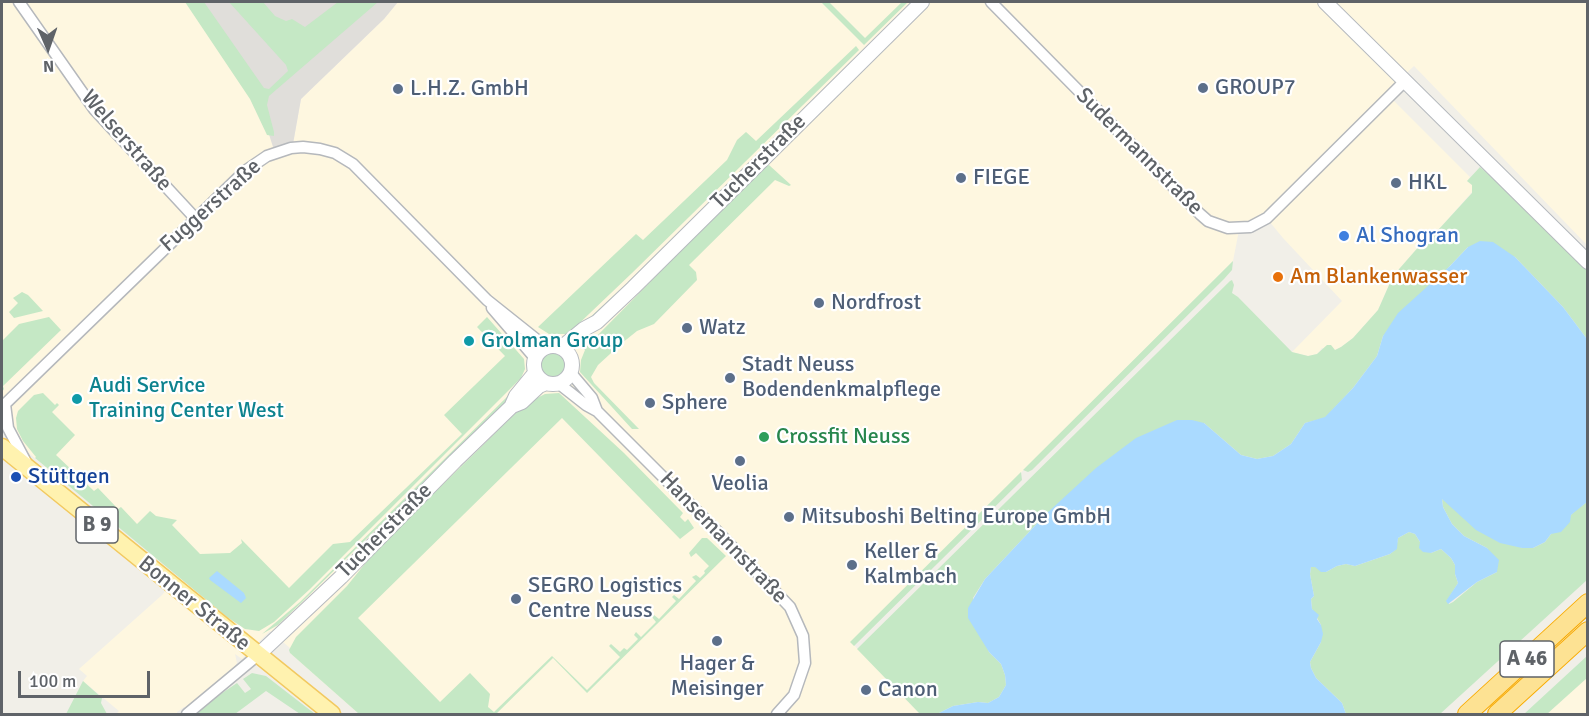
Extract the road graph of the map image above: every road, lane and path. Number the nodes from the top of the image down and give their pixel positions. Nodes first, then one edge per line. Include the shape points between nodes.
1 (19, 2) edge
2 (922, 2) edge
3 (991, 2) edge
4 (1325, 2) edge
5 (1405, 81) junction
6 (195, 218) junction
7 (1587, 262) edge
8 (487, 300) junction
9 (546, 347) junction
10 (535, 358) junction
11 (567, 359) junction
12 (535, 373) junction
13 (552, 383) junction
14 (3, 406) edge
15 (512, 406) junction
16 (597, 411) junction
17 (2, 447) edge
18 (32, 472) junction
19 (1587, 603) edge
20 (1587, 631) edge
21 (258, 655) junction
22 (186, 714) edge
23 (332, 714) edge
24 (777, 714) edge
25 (1467, 714) edge
26 (1497, 714) edge

1 - 6 street, Welserstraße via 94,109
2 - 11 main road, Tucherstraße via 597,322 584,329
3 - 5 street, Sudermannstraße via 1200,214 1228,228 1250,227 1267,218
4 - 5 main road
5 - 7 main road
6 - 8 street, Fuggerstraße via 267,156 303,147 328,151 362,171
6 - 14 street, Fuggerstraße
8 - 9 street, Fuggerstraße
8 - 10 street, Fuggerstraße
9 - 10 main road
9 - 11 main road
10 - 12 main road
11 - 13 main road via 568,377
11 - 16 street, Hansemannstraße
12 - 13 main road via 540,380
12 - 15 main road, Tucherstraße
13 - 15 main road, Tucherstraße via 539,386
13 - 16 street, Hansemannstraße
14 - 18 street, Fuggerstraße via 8,428
15 - 21 main road, Tucherstraße
16 - 24 street, Hansemannstraße via 790,608 803,636 805,663 794,695
17 - 18 main road, Bonner Straße / B 9
18 - 21 main road, Bonner Straße / B 9
19 - 25 highway, A 46
20 - 26 highway, A 46
21 - 22 street
21 - 23 main road, Bonner Straße / B 9

